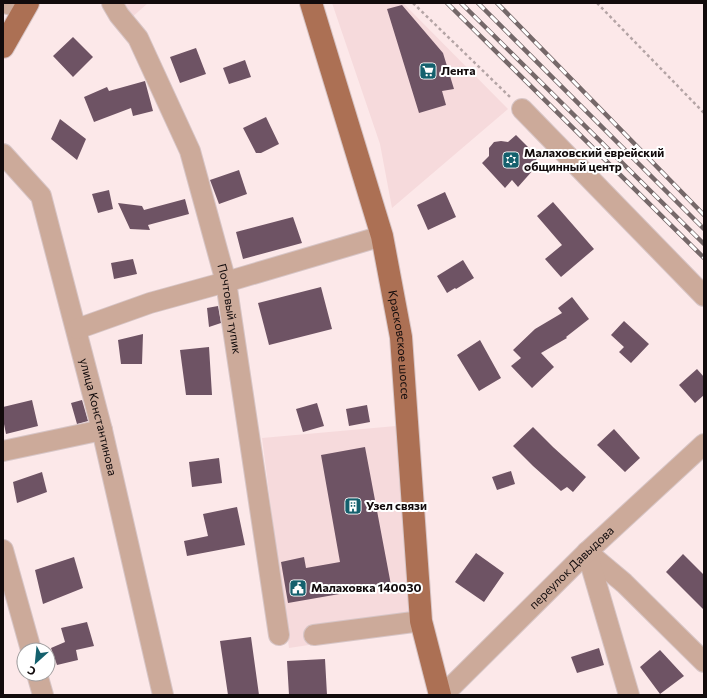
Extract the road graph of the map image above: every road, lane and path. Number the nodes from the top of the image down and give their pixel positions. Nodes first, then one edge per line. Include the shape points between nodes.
1 (4, 3) edge
2 (112, 3) edge
3 (311, 3) edge
4 (413, 3) edge
5 (597, 3) edge
6 (27, 6) edge
7 (3, 47) edge
8 (522, 109) joint
9 (704, 113) edge
10 (3, 154) edge
11 (382, 236) junction
12 (226, 282) junction
13 (704, 296) edge
14 (76, 329) junction
15 (102, 430) junction
16 (704, 444) edge
17 (3, 451) edge
18 (3, 550) edge
19 (587, 552) junction
20 (421, 621) junction
21 (280, 635) dead end
22 (314, 635) dead end
23 (29, 642) edge
24 (704, 662) edge
25 (39, 682) edge
26 (43, 695) edge
27 (163, 695) edge
28 (442, 695) edge
29 (630, 695) edge

1 - 6 street
2 - 12 street, Почтовый тупик via 138,38 190,151
3 - 11 main road, Красковское шоссе
4 - 8 path
5 - 9 path
6 - 7 main road
8 - 13 street
10 - 14 street, улица Константинова via 41,196
11 - 12 street
11 - 20 main road, Красковское шоссе via 401,337
12 - 14 street via 150,303
12 - 21 street, Почтовый тупик
14 - 15 street, улица Константинова
15 - 17 street
15 - 27 street, улица Константинова
16 - 19 street, переулок Давыдова
18 - 23 street
19 - 24 street via 624,583
19 - 28 street, переулок Давыдова
19 - 29 street
20 - 22 street
20 - 28 main road, Красковское шоссе
25 - 26 street

